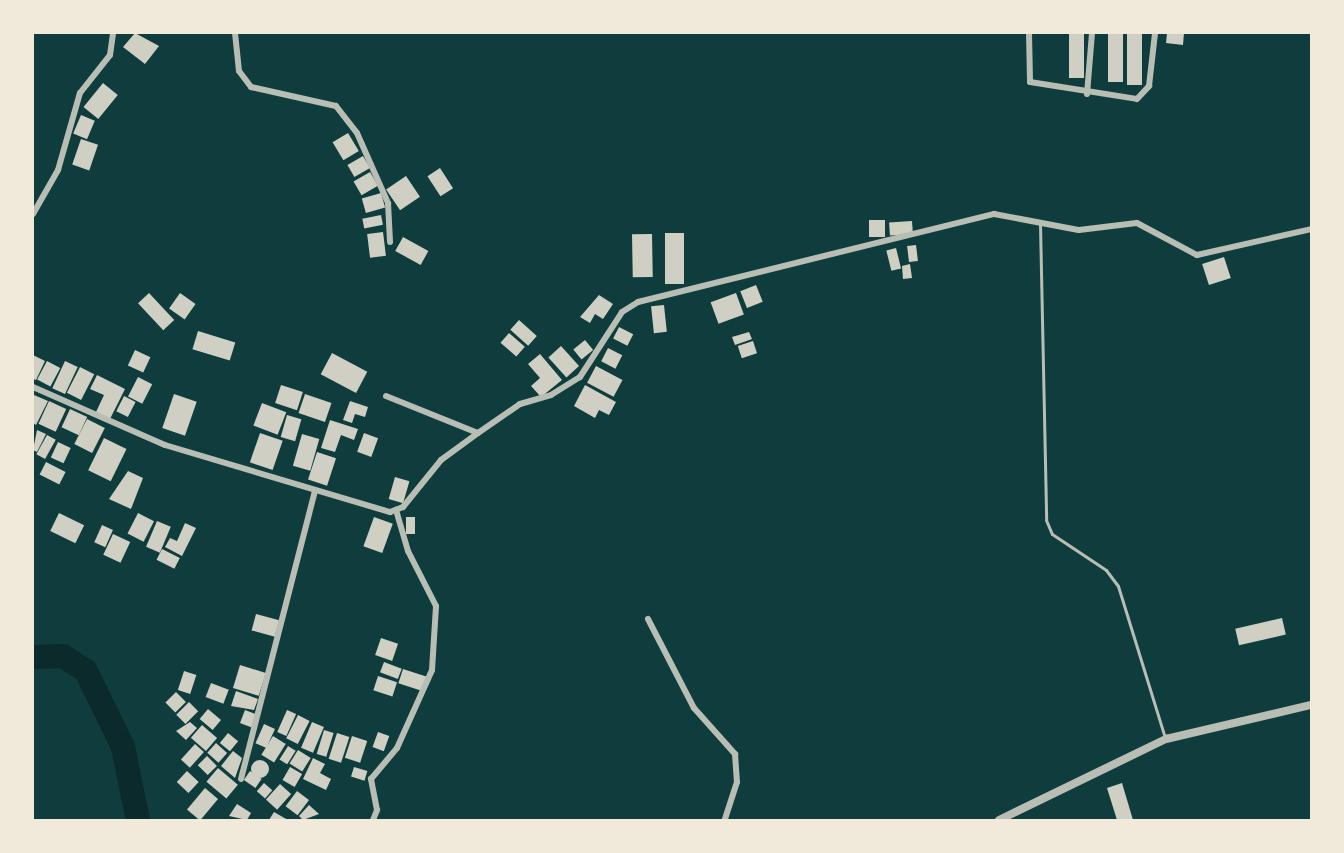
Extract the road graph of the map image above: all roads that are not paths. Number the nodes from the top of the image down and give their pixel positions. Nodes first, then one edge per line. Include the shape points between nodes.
1 (113, 33) edge
2 (235, 33) edge
3 (1029, 33) edge
4 (1092, 33) edge
5 (1155, 33) edge
6 (1087, 94) junction
7 (33, 214) edge
8 (1040, 222) junction
9 (1311, 229) edge
10 (390, 243) dead end
11 (33, 387) edge
12 (386, 396) dead end
13 (477, 433) junction
14 (315, 490) junction
15 (396, 510) junction
16 (648, 619) dead end
17 (1311, 705) edge
18 (1166, 739) junction
19 (241, 779) dead end
20 (373, 820) edge
21 (725, 820) edge
22 (999, 820) edge

1 - 7 street via 110,55 80,93 58,170
2 - 10 street via 239,72 250,87 336,106 357,133 388,203
3 - 6 street via 1030,82
4 - 6 street
5 - 6 street via 1149,87 1142,97
8 - 9 street via 1079,230 1137,224 1197,255
8 - 13 street via 994,214 638,302 622,312 580,378 551,395 519,404
8 - 18 lane via 1046,520 1052,534 1106,570 1118,586
11 - 14 street via 165,445
12 - 13 street
13 - 15 street via 441,460
14 - 15 street
14 - 19 street
15 - 20 street via 408,551 436,606 432,670 397,748 371,779 377,810
16 - 21 street via 694,708 735,754 737,782
17 - 18 street
18 - 22 street

